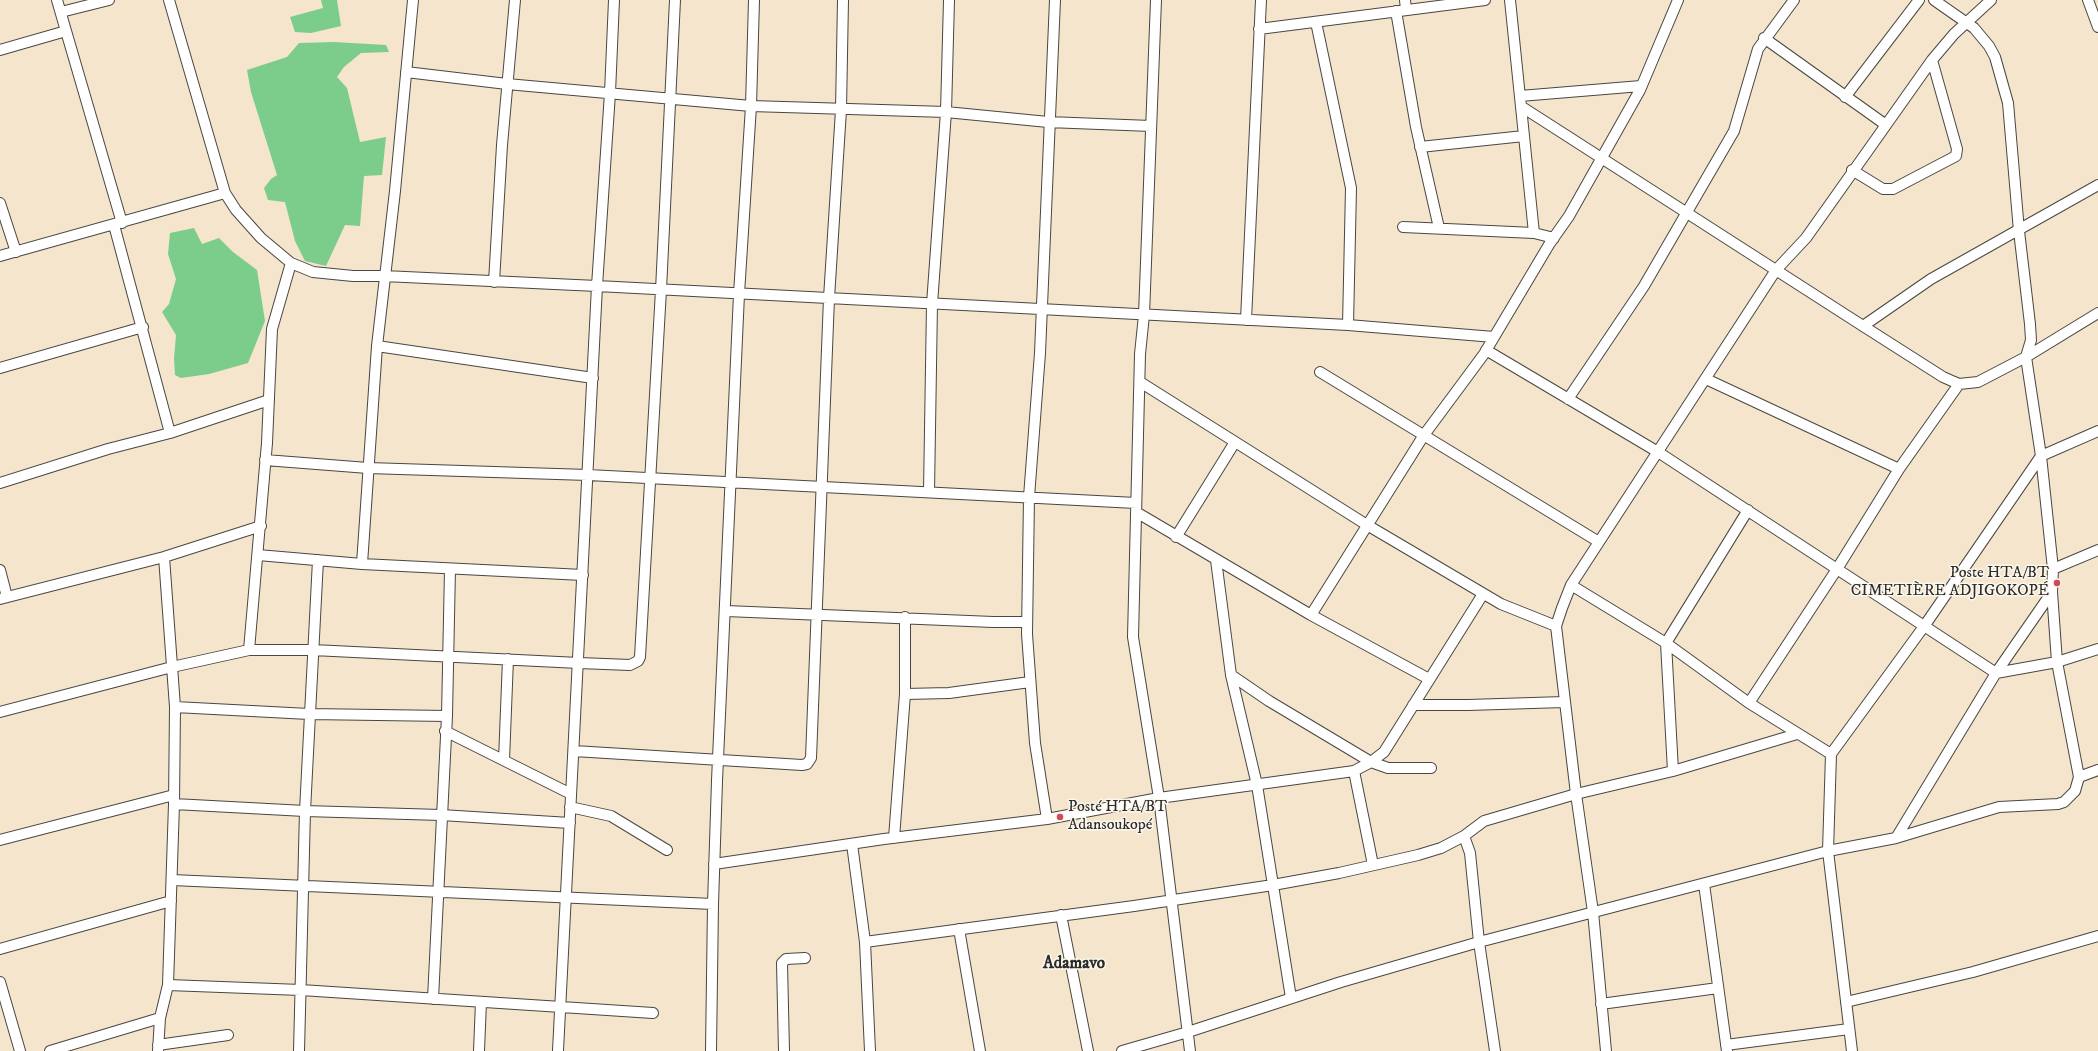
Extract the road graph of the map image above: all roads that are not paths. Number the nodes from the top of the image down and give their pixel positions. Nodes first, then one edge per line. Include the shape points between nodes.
1 (57, 0) edge
2 (109, 0) edge
3 (169, 0) edge
4 (413, 0) edge
5 (515, 0) edge
6 (614, 0) edge
7 (675, 0) edge
8 (754, 0) edge
9 (843, 0) edge
10 (950, 0) edge
11 (1055, 0) edge
12 (1156, 0) edge
13 (1261, 0) edge
14 (1485, 0) edge
15 (1510, 0) edge
16 (1678, 0) edge
17 (1794, 0) edge
18 (1919, 0) edge
19 (1934, 0) edge
20 (1991, 0) edge
21 (2088, 0) edge
22 (1406, 5) edge
23 (1396, 11) junction
24 (61, 12) junction
25 (1316, 22) junction
26 (1966, 24) junction
27 (2098, 27) edge
28 (1259, 29) junction
29 (66, 32) junction
30 (1764, 38) junction
31 (0, 50) edge
32 (1932, 60) junction
33 (406, 72) junction
34 (507, 84) junction
35 (1642, 86) junction
36 (610, 93) junction
37 (1520, 96) junction
38 (1845, 97) junction
39 (670, 99) junction
40 (751, 106) junction
41 (1522, 107) junction
42 (841, 110) junction
43 (946, 112) junction
44 (1048, 122) junction
45 (1886, 125) junction
46 (1151, 126) junction
47 (1524, 136) junction
48 (1420, 146) junction
49 (1602, 158) junction
50 (1852, 170) junction
51 (2098, 185) edge
52 (225, 193) junction
53 (0, 203) edge
54 (1686, 212) junction
55 (118, 224) junction
56 (1402, 226) dead end
57 (1439, 228) junction
58 (2019, 231) junction
59 (1534, 234) junction
60 (1554, 238) junction
61 (16, 252) junction
62 (0, 256) edge
63 (291, 263) junction
64 (1776, 270) junction
65 (384, 276) junction
66 (494, 282) junction
67 (597, 286) junction
68 (661, 290) junction
69 (739, 294) junction
70 (829, 298) junction
71 (932, 304) junction
72 (1041, 310) junction
73 (2098, 313) edge
74 (1144, 315) junction
75 (1246, 320) junction
76 (1348, 325) junction
77 (1863, 326) junction
78 (143, 327) junction
79 (1494, 336) junction
80 (377, 346) junction
81 (1486, 350) junction
82 (2026, 357) junction
83 (0, 368) edge
84 (1320, 372) dead end
85 (593, 378) junction
86 (1706, 379) junction
87 (1140, 382) junction
88 (1959, 384) junction
89 (1568, 399) junction
90 (269, 400) junction
91 (2098, 431) edge
92 (170, 433) junction
93 (1424, 434) junction
94 (1236, 442) junction
95 (1658, 452) junction
96 (2041, 456) junction
97 (265, 460) junction
98 (368, 468) junction
99 (1899, 469) junction
100 (588, 475) junction
101 (649, 478) junction
102 (732, 482) junction
103 (0, 483) edge
104 (820, 488) junction
105 (930, 492) junction
106 (1029, 497) junction
107 (1136, 508) junction
108 (1748, 510) junction
109 (1367, 525) junction
110 (261, 526) junction
111 (1176, 537) junction
112 (1599, 542) junction
113 (2098, 550) edge
114 (258, 555) junction
115 (164, 557) junction
116 (318, 560) junction
117 (1216, 560) junction
118 (362, 564) junction
119 (1838, 568) junction
120 (450, 569) junction
121 (2053, 569) junction
122 (0, 570) edge
123 (583, 575) junction
124 (1571, 585) junction
125 (2052, 592) junction
126 (1483, 594) junction
127 (4, 598) edge
128 (726, 611) junction
129 (1311, 615) junction
130 (815, 616) junction
131 (905, 617) junction
132 (1027, 622) junction
133 (1925, 625) junction
134 (1556, 626) junction
135 (1666, 643) junction
136 (2098, 649) edge
137 (249, 650) junction
138 (313, 650) junction
139 (447, 656) junction
140 (508, 659) junction
141 (2057, 662) junction
142 (579, 663) junction
143 (172, 667) junction
144 (1996, 673) junction
145 (1231, 675) junction
146 (1429, 679) junction
147 (1030, 682) junction
148 (905, 694) junction
149 (1564, 702) junction
150 (1749, 703) junction
151 (1413, 704) junction
152 (175, 707) junction
153 (0, 712) edge
154 (309, 714) junction
155 (447, 716) junction
156 (445, 731) junction
157 (1797, 734) junction
158 (574, 751) junction
159 (1831, 754) junction
160 (504, 760) junction
161 (718, 761) junction
162 (1371, 762) junction
163 (1431, 768) dead end
164 (2098, 770) edge
165 (1354, 771) junction
166 (1673, 771) junction
167 (2079, 777) junction
168 (1257, 785) junction
169 (571, 794) junction
170 (1576, 794) junction
171 (1159, 798) junction
172 (174, 799) junction
173 (570, 807) junction
174 (305, 811) junction
175 (441, 815) junction
176 (1047, 818) junction
177 (570, 823) junction
178 (1464, 836) junction
179 (894, 838) junction
180 (1896, 838) junction
181 (0, 840) edge
182 (852, 844) junction
183 (667, 850) dead end
184 (1828, 851) junction
185 (714, 864) junction
186 (1373, 865) junction
187 (172, 880) junction
188 (1704, 884) junction
189 (302, 885) junction
190 (1273, 886) junction
191 (438, 891) junction
192 (566, 897) junction
193 (1173, 900) junction
194 (171, 901) junction
195 (713, 904) junction
196 (1593, 912) junction
197 (1061, 915) junction
198 (959, 929) junction
199 (2098, 936) edge
200 (865, 942) junction
201 (1479, 942) junction
202 (0, 949) edge
203 (805, 958) dead end
204 (0, 982) edge
205 (168, 985) junction
206 (1718, 988) junction
207 (301, 990) junction
208 (1292, 998) junction
209 (433, 999) junction
210 (481, 1002) junction
211 (1846, 1002) junction
212 (1601, 1004) junction
213 (560, 1007) junction
214 (653, 1013) dead end
215 (160, 1018) junction
216 (1849, 1030) junction
217 (1188, 1032) junction
218 (228, 1035) dead end
219 (158, 1048) edge
220 (1727, 1048) edge
221 (20, 1051) edge
222 (50, 1051) edge
223 (299, 1051) edge
224 (479, 1051) edge
225 (558, 1051) edge
226 (712, 1051) edge
227 (784, 1051) edge
228 (870, 1051) edge
229 (980, 1051) edge
230 (1088, 1051) edge
231 (1122, 1051) edge
232 (1190, 1051) edge
233 (1495, 1051) edge
234 (1606, 1051) edge
235 (1852, 1051) edge

1 - 24 street
2 - 24 street
3 - 52 street
4 - 33 street
5 - 34 street
6 - 36 street
7 - 39 street
8 - 40 street
9 - 42 street
10 - 43 street
11 - 44 street
12 - 46 street
13 - 28 street
14 - 22 street
15 - 37 street
16 - 35 street
17 - 30 street
18 - 38 street
19 - 26 street
20 - 26 street
21 - 27 street
22 - 23 street
23 - 25 street
23 - 48 street
24 - 29 street
25 - 28 street
25 - 76 street via 1351,188
26 - 32 street
26 - 58 street via 1974,28 1989,46 2004,85 2010,120
28 - 75 street
29 - 31 street
29 - 55 street
30 - 38 street
30 - 54 street via 1758,48 1734,131
32 - 45 street
32 - 50 street via 1958,149 1956,156 1893,189 1883,189
33 - 34 street
33 - 65 street
34 - 36 street
34 - 66 street
35 - 37 street
35 - 49 street
36 - 39 street
36 - 67 street
37 - 41 street
38 - 45 street
39 - 40 street
39 - 68 street
40 - 42 street
40 - 69 street
41 - 47 street
41 - 49 street
42 - 43 street
42 - 70 street
43 - 44 street
43 - 71 street
44 - 46 street
44 - 72 street
45 - 50 street
46 - 74 street
47 - 48 street
47 - 59 street
48 - 57 street
49 - 54 street
49 - 60 street
50 - 64 street via 1806,238
51 - 58 street
52 - 55 street
52 - 63 street via 247,224
53 - 61 street
54 - 64 street
54 - 89 street via 1644,286
55 - 61 street
55 - 78 street
56 - 57 street
57 - 59 street
58 - 77 street via 1931,278
58 - 82 street via 2031,340
59 - 60 street
60 - 79 street
61 - 62 street
63 - 65 street via 326,274
63 - 90 street via 272,329
64 - 77 street
64 - 86 street
65 - 66 street
65 - 80 street
66 - 67 street
67 - 68 street
67 - 85 street
68 - 69 street
68 - 101 street
69 - 70 street
69 - 102 street
70 - 71 street
70 - 104 street
71 - 72 street
71 - 105 street
72 - 74 street
72 - 106 street
73 - 82 street
74 - 75 street
74 - 87 street
75 - 76 street
76 - 79 street
77 - 88 street via 1943,377
78 - 83 street
78 - 92 street
79 - 81 street
80 - 85 street
80 - 98 street
81 - 89 street
81 - 93 street
82 - 88 street via 1978,382
82 - 96 street
84 - 93 street
85 - 100 street
86 - 95 street
86 - 99 street
87 - 94 street
87 - 107 street
88 - 99 street
89 - 95 street
90 - 92 street
90 - 97 street
91 - 96 street
92 - 103 street via 108,449
93 - 109 street
93 - 112 street
94 - 109 street
94 - 111 street
95 - 108 street
95 - 112 street
96 - 121 street
96 - 133 street
97 - 98 street
97 - 110 street
98 - 100 street
98 - 118 street
99 - 119 street
100 - 101 street
100 - 123 street
101 - 102 street
101 - 142 street via 640,657 630,665
102 - 104 street
102 - 128 street
104 - 105 street
104 - 130 street
105 - 106 street
106 - 107 street
106 - 132 street
107 - 111 street
107 - 171 street via 1133,637
108 - 119 street
108 - 135 street
109 - 126 street
109 - 129 street
110 - 114 street
110 - 115 street
111 - 117 street
112 - 124 street
113 - 121 street
114 - 116 street
114 - 137 street
115 - 127 street
115 - 143 street
116 - 118 street
116 - 138 street
117 - 129 street
117 - 145 street
118 - 120 street
119 - 133 street
119 - 150 street
120 - 123 street
120 - 139 street
121 - 125 street
122 - 127 street
123 - 142 street
124 - 134 street
124 - 135 street
125 - 141 street
125 - 144 street
126 - 134 street
126 - 146 street
128 - 130 street
128 - 161 street
129 - 146 street
130 - 131 street
130 - 161 street via 809,761 802,765
131 - 132 street
131 - 148 street
132 - 147 street
133 - 144 street
133 - 159 street
134 - 149 street
135 - 150 street
135 - 166 street
136 - 141 street
137 - 138 street
137 - 143 street
138 - 139 street
138 - 154 street
139 - 140 street
139 - 155 street
140 - 142 street
140 - 160 street
141 - 144 street
141 - 167 street
142 - 158 street
143 - 152 street
143 - 153 street
144 - 180 street
145 - 162 street via 1269,701
145 - 168 street
146 - 151 street
147 - 148 street via 949,693
147 - 176 street via 1034,743
148 - 179 street
149 - 151 street
149 - 170 street
150 - 157 street
151 - 162 street via 1384,752
152 - 154 street
152 - 172 street
154 - 155 street
154 - 174 street
155 - 156 street
156 - 160 street
156 - 175 street
157 - 159 street
157 - 166 street
158 - 161 street
158 - 169 street
159 - 184 street
160 - 169 street
161 - 185 street
162 - 163 street via 1388,768
162 - 165 street
164 - 167 street
165 - 168 street
165 - 186 street
166 - 170 street
167 - 180 street via 2075,791 2064,802 1999,807
168 - 171 street
168 - 190 street
169 - 173 street
170 - 178 street via 1484,821
170 - 196 street
171 - 176 street
171 - 193 street
172 - 174 street
172 - 181 street
172 - 187 street
173 - 177 street
173 - 183 street via 611,816
174 - 175 street
174 - 189 street
175 - 177 street
175 - 191 street
176 - 179 street
177 - 192 street
178 - 186 street via 1441,848
178 - 201 street via 1470,853
179 - 182 street
180 - 184 street
182 - 185 street
182 - 200 street
184 - 188 street
184 - 211 street
185 - 195 street
186 - 190 street
187 - 189 street
187 - 194 street
188 - 196 street
188 - 206 street
189 - 191 street
189 - 207 street
190 - 193 street
190 - 208 street
191 - 192 street
191 - 209 street
192 - 195 street
192 - 213 street
193 - 197 street
193 - 217 street
194 - 202 street
194 - 205 street
195 - 226 street
196 - 201 street
196 - 212 street
197 - 198 street
197 - 230 street
198 - 200 street
198 - 229 street
199 - 211 street via 1973,972
200 - 228 street
201 - 208 street
201 - 233 street
203 - 227 street via 786,959 782,963
204 - 221 street
205 - 207 street
205 - 215 street
206 - 212 street
206 - 220 street
207 - 209 street
207 - 223 street
208 - 217 street
209 - 210 street
210 - 213 street
210 - 224 street
211 - 216 street
212 - 234 street
213 - 214 street
213 - 225 street
215 - 219 street
215 - 222 street
216 - 220 street
216 - 235 street
217 - 231 street
217 - 232 street
218 - 219 street

